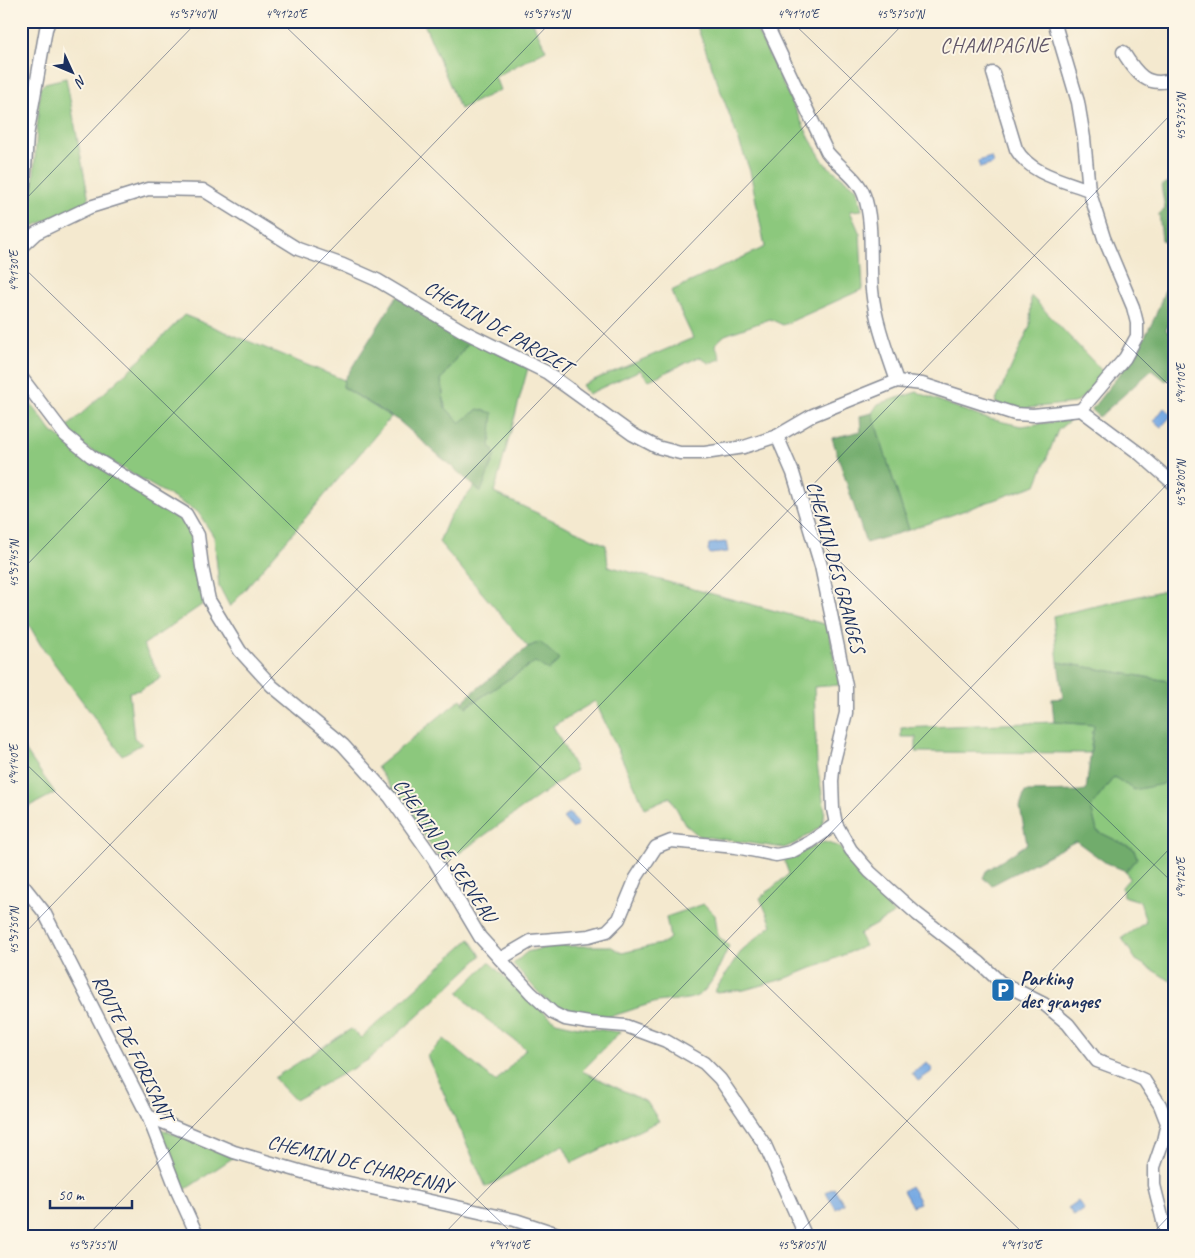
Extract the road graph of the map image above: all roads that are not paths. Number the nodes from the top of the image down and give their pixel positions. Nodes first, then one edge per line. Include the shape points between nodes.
1 (49, 21) edge
2 (765, 21) edge
3 (1054, 21) edge
4 (1123, 52) dead end
5 (993, 73) dead end
6 (1174, 79) edge
7 (1089, 190) junction
8 (21, 232) edge
9 (21, 247) edge
10 (21, 376) edge
11 (897, 381) junction
12 (1081, 410) junction
13 (777, 436) junction
14 (1174, 484) edge
15 (836, 824) junction
16 (21, 883) edge
17 (500, 959) junction
18 (148, 1116) junction
19 (198, 1237) edge
20 (567, 1237) edge
21 (806, 1237) edge
22 (1167, 1237) edge

1 - 8 street via 27,136
2 - 11 street via 827,152 864,194 869,214 872,291 879,326
3 - 7 street via 1078,102
4 - 6 street via 1133,70 1144,78 1160,83
5 - 7 street via 1021,158 1035,170
7 - 12 street via 1104,238 1133,307 1137,336 1125,358
9 - 13 street, CHEMIN DE PAROZET via 36,234 90,208 148,189 203,190 298,249 377,280 463,331 546,372 632,434 657,447 680,453 705,453
10 - 17 street, CHEMIN DE SERVEAU via 65,435 91,456 186,514 198,535 209,600 240,651 272,686 343,745 390,797 433,858 480,937
11 - 12 street, CHEMIN DE PAROZET via 922,384 1015,414
11 - 13 street, CHEMIN DE PAROZET via 813,415
12 - 14 street
13 - 15 street, CHEMIN DES GRANGES via 793,473 821,566 846,686 846,713 832,781
15 - 17 street via 791,852 776,855 736,847 671,841 656,847 636,878 619,919 607,931 589,936 531,941
15 - 22 street, CHEMIN DES GRANGES via 851,850 870,872 917,914 1000,982 1044,1004 1068,1024 1097,1061 1144,1080 1167,1123 1154,1167 1154,1185
16 - 18 street, ROUTE DE FORISANT via 44,912
17 - 21 street, CHEMIN DE SERVEAU via 553,1013 589,1024 626,1026 666,1041 704,1063 720,1079 765,1145
18 - 19 street, ROUTE DE FORISANT
18 - 20 street, CHEMIN DE CHARPENAY via 260,1160 515,1220

